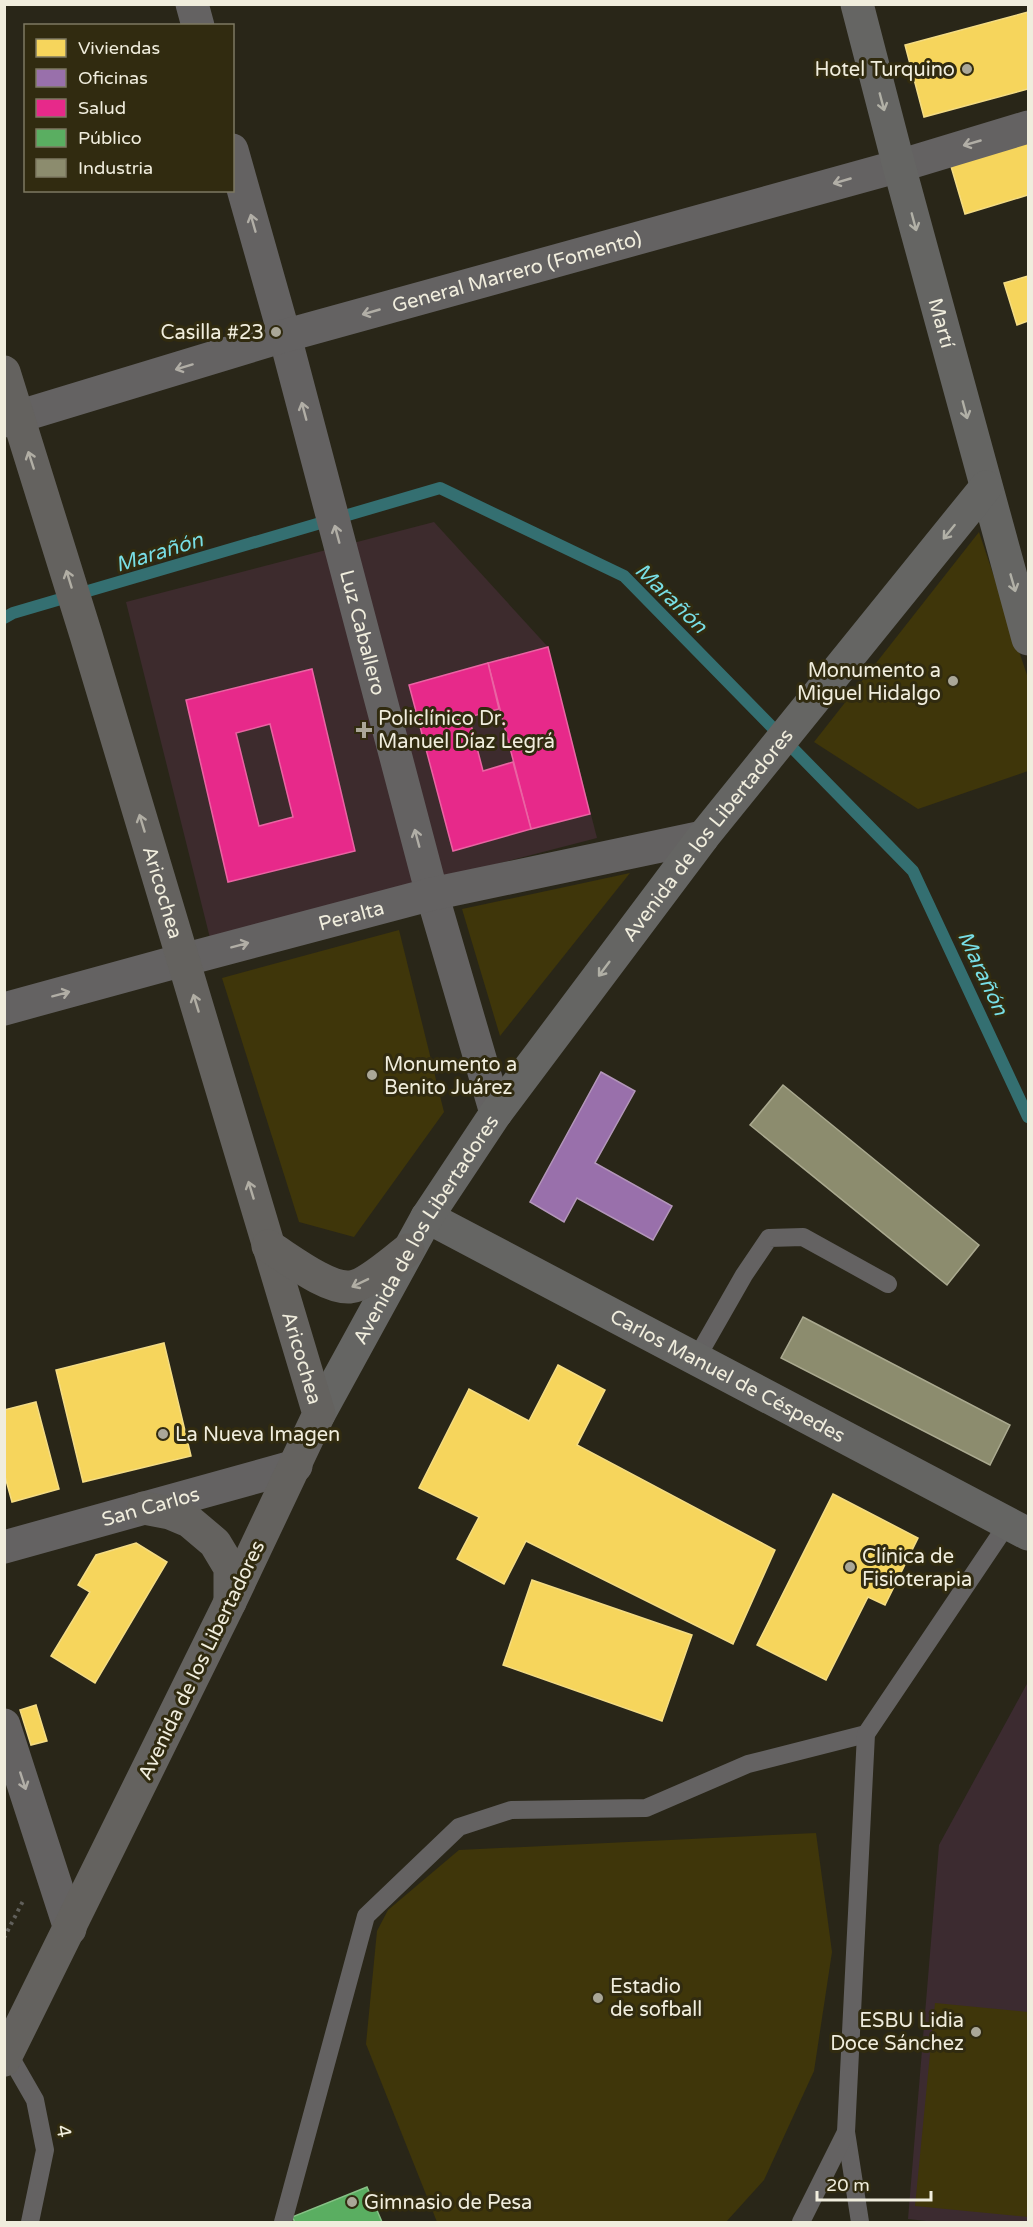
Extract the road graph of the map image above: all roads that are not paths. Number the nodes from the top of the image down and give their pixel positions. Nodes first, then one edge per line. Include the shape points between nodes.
1 (192, 4) edge
2 (857, 4) edge
3 (197, 24) edge
4 (1029, 127) edge
5 (234, 157) edge
6 (899, 166) junction
7 (284, 336) junction
8 (4, 372) edge
9 (11, 419) edge
10 (986, 487) junction
11 (1029, 639) edge
12 (702, 837) junction
13 (432, 894) junction
14 (183, 960) junction
15 (4, 1009) edge
16 (496, 1113) junction
17 (427, 1217) junction
18 (268, 1246) junction
19 (408, 1250) junction
20 (888, 1284) dead end
21 (696, 1359) junction
22 (319, 1414) junction
23 (296, 1466) junction
24 (144, 1508) junction
25 (1018, 1529) edge
26 (4, 1547) edge
27 (230, 1602) junction
28 (4, 1725) edge
29 (866, 1734) junction
30 (70, 1929) junction
31 (6, 2057) edge
32 (846, 2132) junction
33 (30, 2223) edge
34 (283, 2223) edge
35 (801, 2223) edge
36 (860, 2223) edge

1 - 3 street
2 -> 6 main road, Martí
4 -> 6 street, General Marrero (Fomento)
7 -> 5 street, Luz Caballero
6 -> 7 street, General Marrero (Fomento)
6 -> 10 main road, Martí
7 -> 9 street, General Marrero (Fomento)
13 -> 7 street, Luz Caballero
8 - 9 main road, Aricochea
14 -> 9 main road, Aricochea via 49,516
10 -> 11 main road, Martí
10 -> 12 main road, Avenida de los Libertadores
12 - 13 street, Peralta
12 -> 16 main road, Avenida de los Libertadores
14 -> 13 street, Peralta
13 - 16 street, Luz Caballero
15 -> 14 street, Peralta
18 -> 14 main road, Aricochea
16 - 17 main road, Avenida de los Libertadores
17 - 19 main road, Avenida de los Libertadores
17 - 21 main road, Carlos Manuel de Céspedes
19 -> 18 main road via 366,1281 350,1287 330,1284
18 - 22 main road, Aricochea
19 - 22 main road, Avenida de los Libertadores
20 - 21 lane via 803,1237 769,1238
21 - 25 main road, Carlos Manuel de Céspedes
22 - 23 main road, Avenida de los Libertadores
23 - 24 street, San Carlos
23 - 27 main road, Avenida de los Libertadores
24 - 26 street, San Carlos
24 - 27 main road via 189,1521 215,1542 230,1568
25 - 29 lane
27 - 30 main road, Avenida de los Libertadores
28 -> 30 street
29 - 32 lane
29 - 34 lane via 748,1764 646,1808 511,1810 459,1827 366,1916
30 - 31 main road, Avenida de los Libertadores
31 - 33 lane, 4 via 35,2100 45,2150
32 - 35 lane
32 - 36 lane

